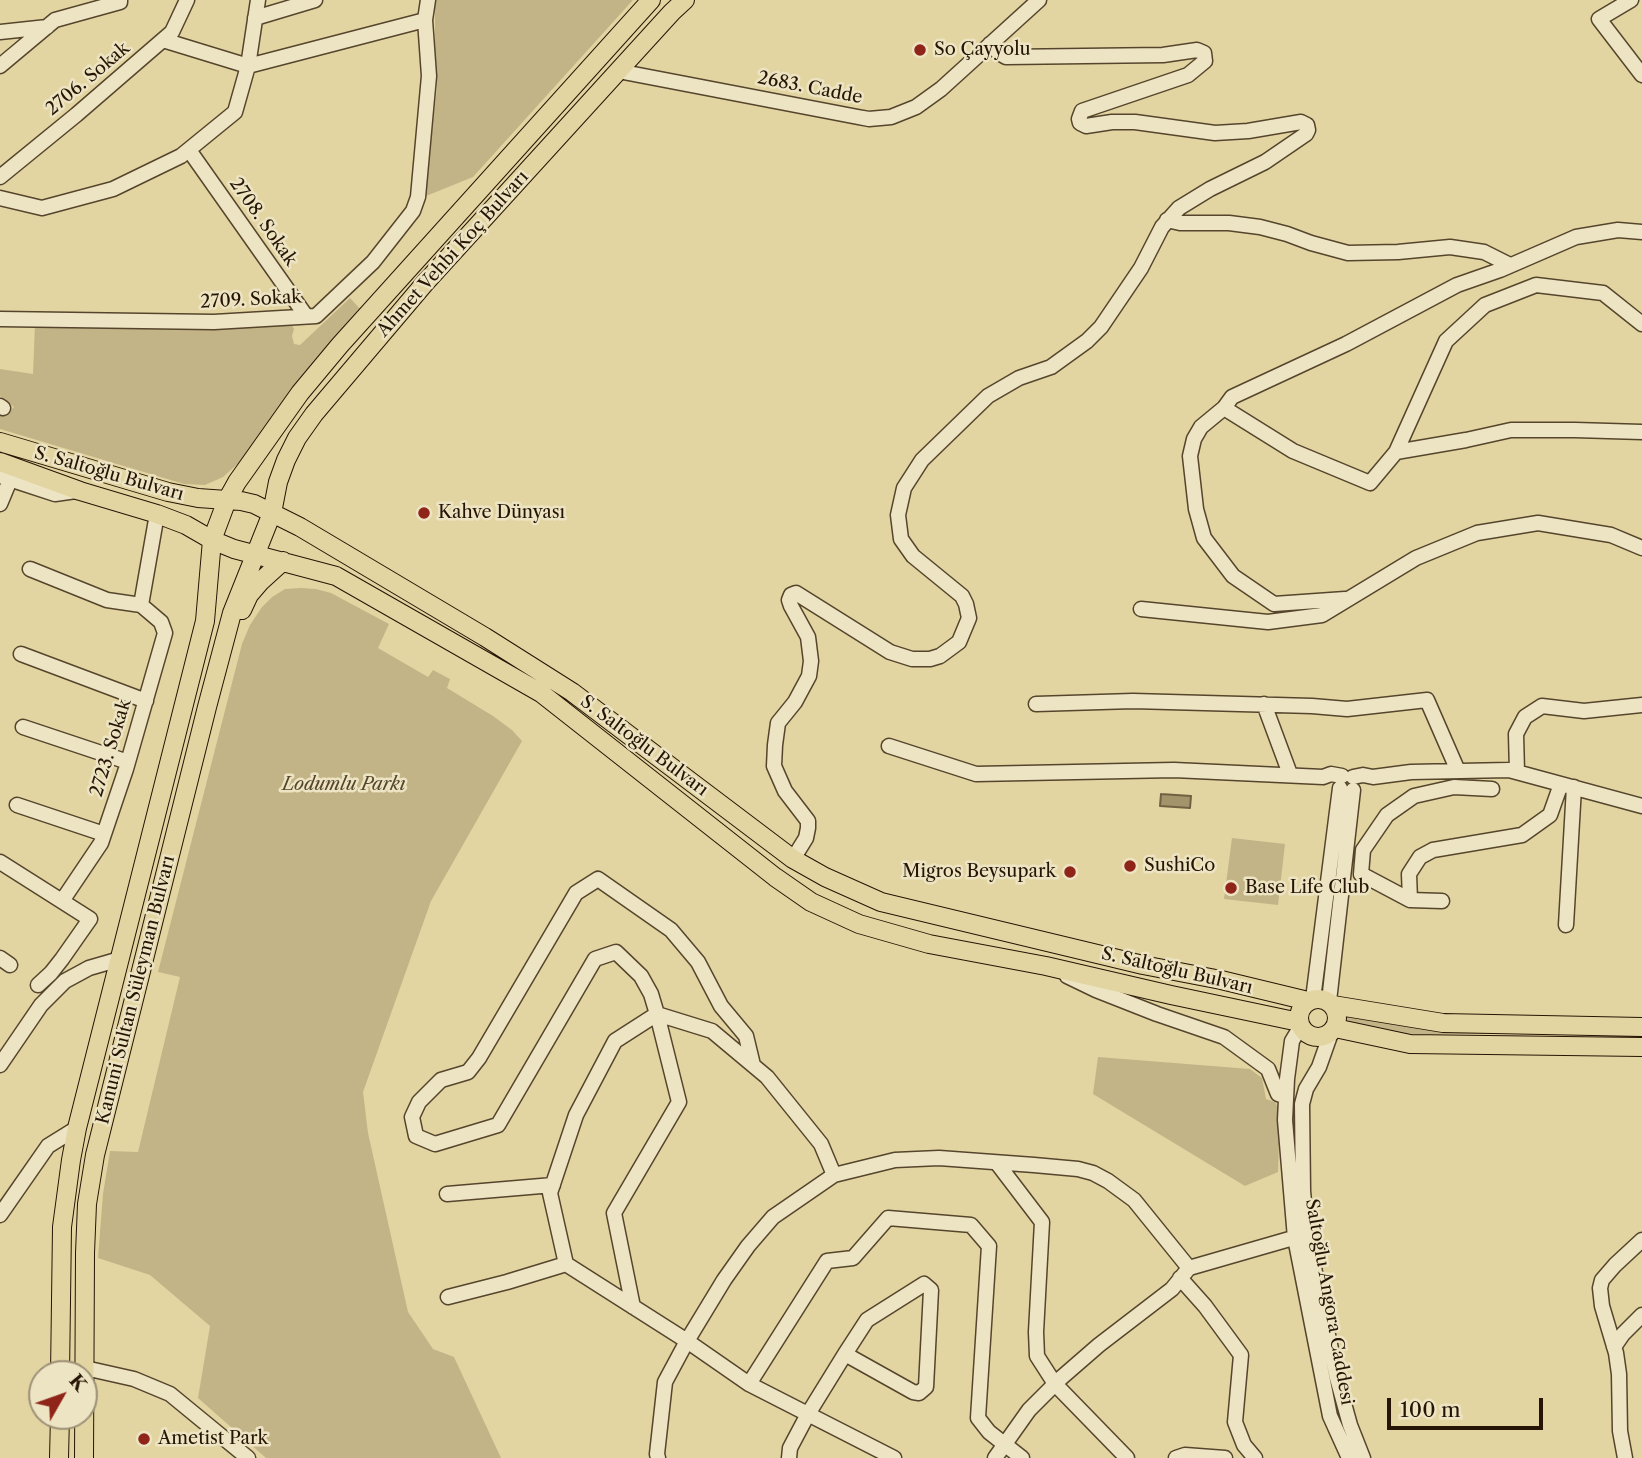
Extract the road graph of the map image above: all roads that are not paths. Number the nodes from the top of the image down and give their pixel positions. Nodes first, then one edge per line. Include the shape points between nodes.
1 (120, 0) edge
2 (187, 0) edge
3 (258, 0) edge
4 (315, 0) edge
5 (428, 0) edge
6 (651, 0) edge
7 (685, 0) edge
8 (1039, 0) edge
9 (1631, 0) edge
10 (296, 3) edge
11 (255, 18) junction
12 (425, 20) junction
13 (47, 27) junction
14 (0, 32) edge
15 (163, 40) junction
16 (990, 44) junction
17 (0, 66) edge
18 (248, 66) junction
19 (618, 71) junction
20 (1642, 75) edge
21 (189, 150) junction
22 (0, 177) edge
23 (0, 198) edge
24 (1167, 220) junction
25 (1642, 232) edge
26 (1510, 265) junction
27 (306, 316) junction
28 (0, 319) edge
29 (1642, 324) edge
30 (1224, 408) junction
31 (1642, 432) edge
32 (0, 442) edge
33 (1396, 452) junction
34 (0, 462) edge
35 (5, 478) edge
36 (80, 491) junction
37 (227, 500) junction
38 (0, 504) edge
39 (272, 513) junction
40 (157, 514) junction
41 (219, 520) joint
42 (263, 535) joint
43 (212, 540) junction
44 (1642, 548) edge
45 (255, 555) junction
46 (283, 561) junction
47 (30, 569) dead end
48 (1349, 598) junction
49 (141, 605) junction
50 (1141, 608) dead end
51 (227, 634) junction
52 (21, 654) dead end
53 (146, 701) junction
54 (1035, 704) dead end
55 (1264, 704) junction
56 (1642, 705) edge
57 (23, 727) dead end
58 (889, 746) dead end
59 (128, 762) junction
60 (1458, 771) junction
61 (1517, 772) junction
62 (1290, 774) junction
63 (1347, 783) junction
64 (1568, 786) junction
65 (1492, 789) dead end
66 (17, 805) dead end
67 (1642, 806) edge
68 (104, 834) junction
69 (793, 859) junction
70 (0, 862) edge
71 (1409, 900) junction
72 (62, 901) junction
73 (1442, 901) dead end
74 (1566, 925) dead end
75 (120, 959) junction
76 (1046, 966) junction
77 (38, 985) dead end
78 (1321, 1001) junction
79 (657, 1014) junction
80 (1300, 1024) junction
81 (1642, 1027) edge
82 (1333, 1030) junction
83 (1642, 1047) edge
84 (3, 1055) edge
85 (753, 1065) junction
86 (1286, 1097) junction
87 (77, 1128) junction
88 (997, 1163) junction
89 (834, 1175) junction
90 (553, 1185) junction
91 (447, 1194) dead end
92 (0, 1215) edge
93 (1301, 1236) junction
94 (1642, 1240) edge
95 (566, 1264) junction
96 (1184, 1273) junction
97 (448, 1297) dead end
98 (633, 1307) junction
99 (1642, 1315) edge
100 (687, 1341) junction
101 (1614, 1347) junction
102 (845, 1354) junction
103 (60, 1360) edge
104 (85, 1360) edge
105 (98, 1371) edge
106 (750, 1384) junction
107 (1055, 1384) junction
108 (808, 1414) junction
109 (1236, 1422) junction
110 (60, 1430) edge
111 (84, 1430) edge
112 (1005, 1444) junction
113 (59, 1458) edge
114 (83, 1458) edge
115 (247, 1458) edge
116 (658, 1458) edge
117 (789, 1458) edge
118 (894, 1458) edge
119 (995, 1458) edge
120 (1022, 1458) edge
121 (1127, 1458) edge
122 (1177, 1458) edge
123 (1226, 1458) edge
124 (1255, 1458) edge
125 (1349, 1458) edge
126 (1363, 1458) edge
127 (1625, 1458) edge

1 - 13 street via 55,20
2 - 15 street, 2706. Sokak via 172,32
3 - 11 street
4 - 10 street
5 - 12 street, 2709. Sokak
6 - 37 main road, Ahmet Vehbi Koç Bulvarı via 340,345 300,393
7 - 19 main road, Ahmet Vehbi Koç Bulvarı
8 - 16 street, 2683. Cadde
9 - 20 street via 1599,19
10 - 11 street
11 - 18 street
12 - 18 street
12 - 27 street, 2709. Sokak via 429,76 413,211 373,262 316,316
13 - 14 street
13 - 17 street
15 - 18 street
15 - 22 street, 2706. Sokak
16 - 19 street, 2683. Cadde via 929,99 880,119
16 - 24 street via 1006,57 1204,53 1203,63 1188,75 1082,111 1079,119 1086,126 1135,122 1215,134 1301,122 1307,125 1307,132 1293,144 1185,204
18 - 21 street via 235,112
19 - 39 main road, Ahmet Vehbi Koç Bulvarı via 425,283 314,414 286,460
21 - 23 street via 113,190 42,208
21 - 27 street, 2708. Sokak
24 - 26 street via 1260,227 1348,253 1450,247 1484,252
24 - 69 street via 1101,327 1051,367 988,396 922,460 904,488 898,515 901,539 913,556 962,596 969,618 959,642 940,656 912,659 890,652 796,593 790,597 808,637 811,661 809,676 778,723 775,746 774,766 785,791 808,821 806,838
25 - 26 street via 1618,230 1576,237
26 - 30 street via 1457,285 1232,397
27 - 28 street, 2709. Sokak via 214,322
29 - 33 street via 1603,293 1536,285 1485,306 1447,341
30 - 33 street via 1293,451 1370,483
30 - 48 street via 1202,427 1190,456 1204,538 1233,576 1273,604
31 - 33 street via 1511,430
32 - 37 main road, S. Saltoğlu Bulvarı via 168,492
34 - 36 main road, S. Saltoğlu Bulvarı
35 - 36 street via 55,494
35 - 38 street
36 - 40 main road, S. Saltoğlu Bulvarı
37 - 39 main road, S. Saltoğlu Bulvarı
37 - 41 main road, Ahmet Vehbi Koç Bulvarı
39 - 42 main road, Ahmet Vehbi Koç Bulvarı
39 - 69 main road, S. Saltoğlu Bulvarı via 572,692
40 - 43 main road, S. Saltoğlu Bulvarı
40 - 49 street
41 - 43 main road, Kanuni Sultan Süleyman Bulvarı
42 - 45 main road, Kanuni Sultan Süleyman Bulvarı
43 - 45 main road, S. Saltoğlu Bulvarı
43 - 75 main road, Kanuni Sultan Süleyman Bulvarı via 205,621
44 - 48 street via 1611,535 1538,523 1477,533 1416,558
45 - 46 main road, S. Saltoğlu Bulvarı
45 - 51 main road, Kanuni Sultan Süleyman Bulvarı
46 - 51 main road via 250,595
46 - 76 main road, S. Saltoğlu Bulvarı via 337,576 541,693 811,902 859,924 929,944
47 - 49 street via 107,600
48 - 50 street via 1322,615 1268,622
49 - 53 street, 2723. Sokak via 161,622 165,633
51 - 104 main road, Kanuni Sultan Süleyman Bulvarı via 95,1155 87,1204
52 - 53 street
53 - 59 street, 2723. Sokak
54 - 55 street
55 - 60 street via 1347,709 1427,700
55 - 62 street
56 - 61 street via 1584,711 1542,706 1525,717 1516,734
57 - 59 street
58 - 62 street via 976,774 1174,769
59 - 68 street, 2723. Sokak
60 - 61 street
60 - 63 street via 1411,772 1373,777 1365,784
61 - 64 street
62 - 63 street
63 - 78 street
64 - 67 street
64 - 71 street via 1550,815 1522,835 1433,850 1420,857 1409,874
64 - 74 street
65 - 71 street via 1454,787 1414,796 1387,816 1363,850 1361,874
66 - 68 street
68 - 72 street, 2723. Sokak
69 - 78 main road, S. Saltoğlu Bulvarı via 881,902 1143,965
70 - 72 street
71 - 73 street
72 - 77 street via 90,919
75 - 84 street via 65,981
75 - 87 main road, Kanuni Sultan Süleyman Bulvarı
76 - 80 main road, S. Saltoğlu Bulvarı
76 - 86 street via 1096,990 1224,1037 1268,1069 1278,1094
78 - 80 main road via 1300,1010
78 - 81 main road, S. Saltoğlu Bulvarı via 1443,1023
78 - 82 main road via 1338,1016
79 - 85 street via 712,1031
79 - 85 street via 641,976 616,952 595,959 498,1125 435,1144 416,1136 412,1117 419,1102 441,1080 468,1072 576,892 598,879 671,930 698,962 720,1006 747,1036
79 - 90 street via 615,1041 576,1115
79 - 98 street via 679,1102 614,1213
80 - 82 main road, S. Saltoğlu Bulvarı via 1313,1036
80 - 86 street, Saltoğlu Angora Caddesi via 1292,1041
82 - 83 main road, S. Saltoğlu Bulvarı via 1410,1044
82 - 93 street, Saltoğlu Angora Caddesi via 1302,1104
85 - 89 street via 821,1144
86 - 93 street, Saltoğlu Angora Caddesi
87 - 92 street via 48,1146
87 - 103 main road, Kanuni Sultan Süleyman Bulvarı via 62,1227
88 - 89 street via 895,1160
88 - 96 street via 1077,1169 1108,1181 1134,1200
88 - 107 street via 1042,1222 1037,1356
89 - 100 street via 773,1217 756,1236
90 - 91 street
90 - 95 street via 550,1193
93 - 96 street
93 - 125 street, Saltoğlu Angora Caddesi via 1329,1416
93 - 126 street, Saltoğlu Angora Caddesi via 1350,1425
94 - 101 street via 1602,1280 1602,1306
95 - 97 street
95 - 98 street
96 - 107 street via 1172,1289
96 - 109 street via 1241,1355
98 - 100 street
99 - 101 street
100 - 106 street
100 - 116 street via 665,1382
101 - 127 street
102 - 102 street via 867,1320 924,1284 930,1290 926,1387 919,1393
102 - 108 street
105 - 115 street via 170,1394
106 - 108 street
106 - 112 street via 827,1261 853,1258 888,1218 971,1225 989,1246 978,1418
107 - 112 street
107 - 121 street
108 - 117 street
108 - 118 street
109 - 123 street
109 - 124 street via 1244,1445
110 - 113 main road
111 - 114 main road, Kanuni Sultan Süleyman Bulvarı
112 - 119 street
112 - 120 street
122 - 123 street

